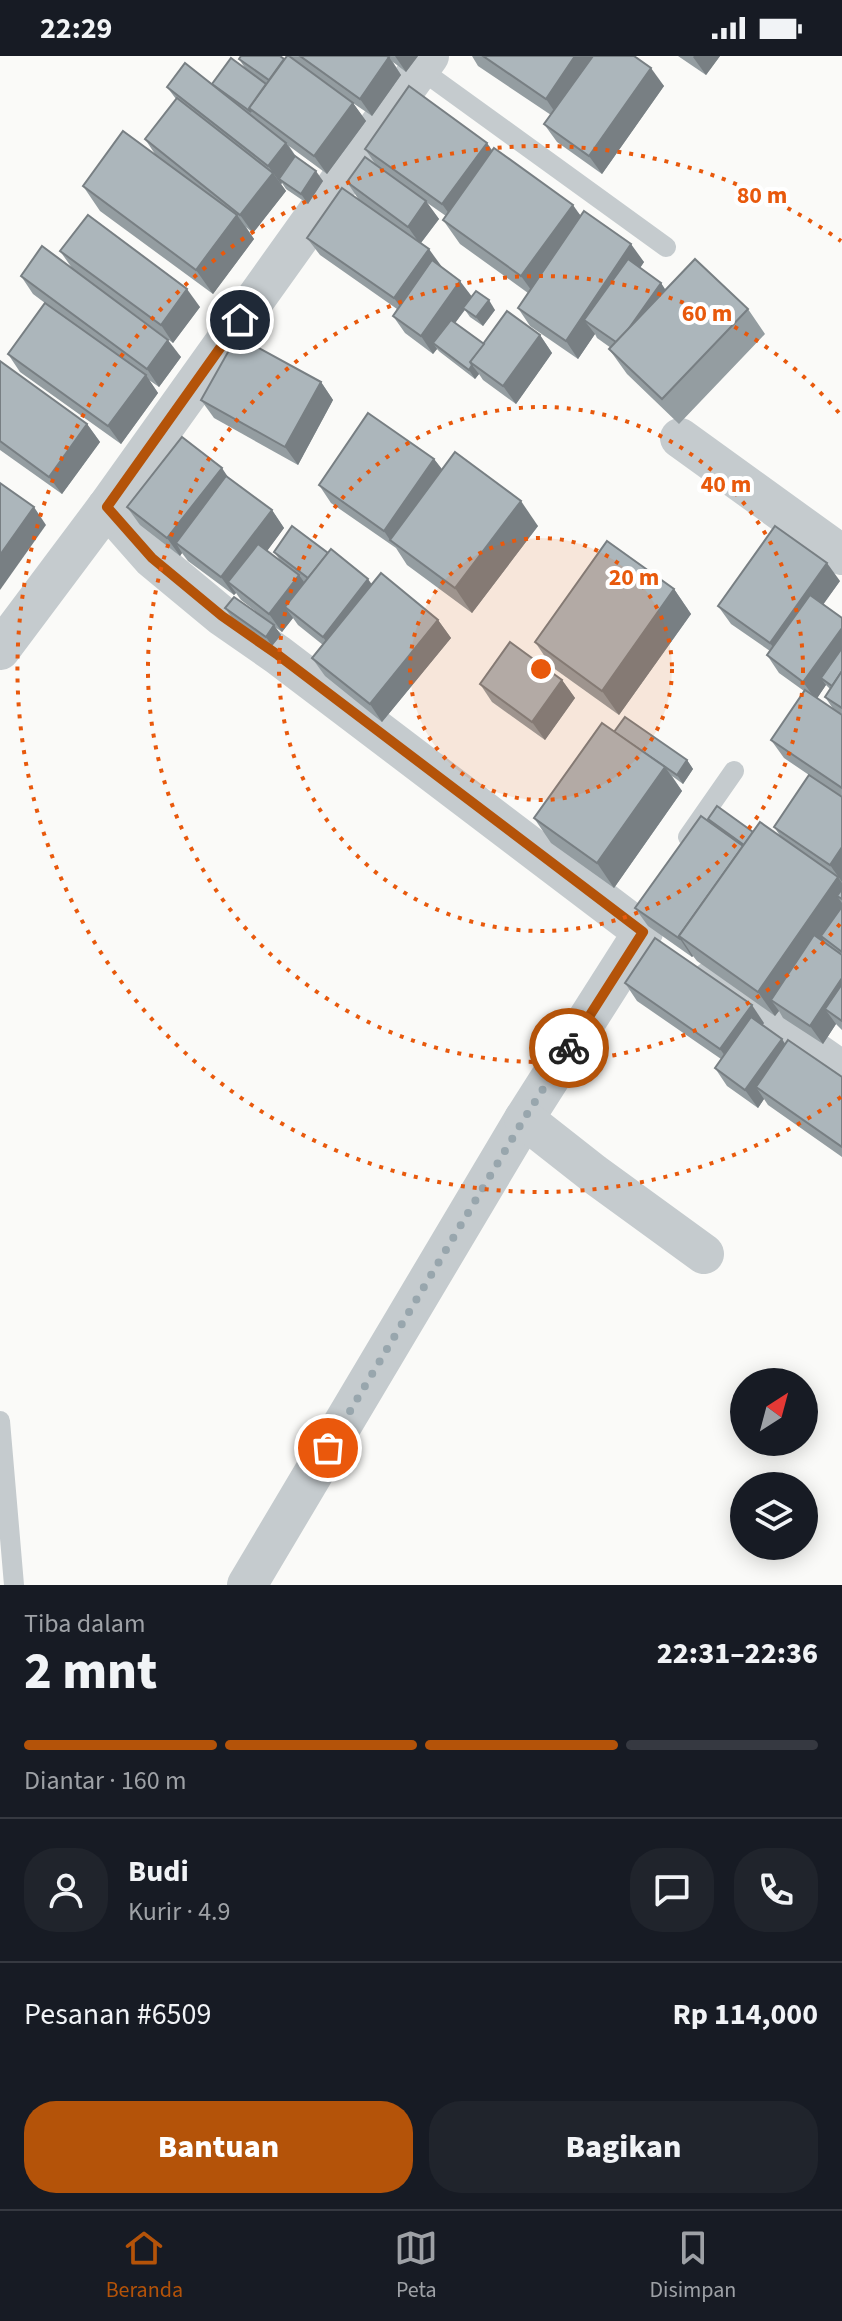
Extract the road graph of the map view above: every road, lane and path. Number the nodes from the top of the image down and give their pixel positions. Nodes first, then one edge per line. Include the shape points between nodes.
1 (424, 62) edge
2 (666, 247) dead end
3 (680, 438) dead end
4 (107, 507) junction
5 (842, 555) edge
6 (0, 650) edge
7 (734, 771) dead end
8 (673, 859) edge
9 (652, 934) junction
10 (842, 1071) edge
11 (524, 1119) junction
12 (704, 1254) dead end
13 (0, 1421) edge
14 (14, 1585) edge
15 (247, 1585) edge

1 - 2 lane
1 - 4 street
3 - 5 street
4 - 6 street
4 - 9 street via 152,558 222,616
7 - 8 lane
9 - 10 street
9 - 11 street
11 - 12 street
11 - 15 street
13 - 14 lane

